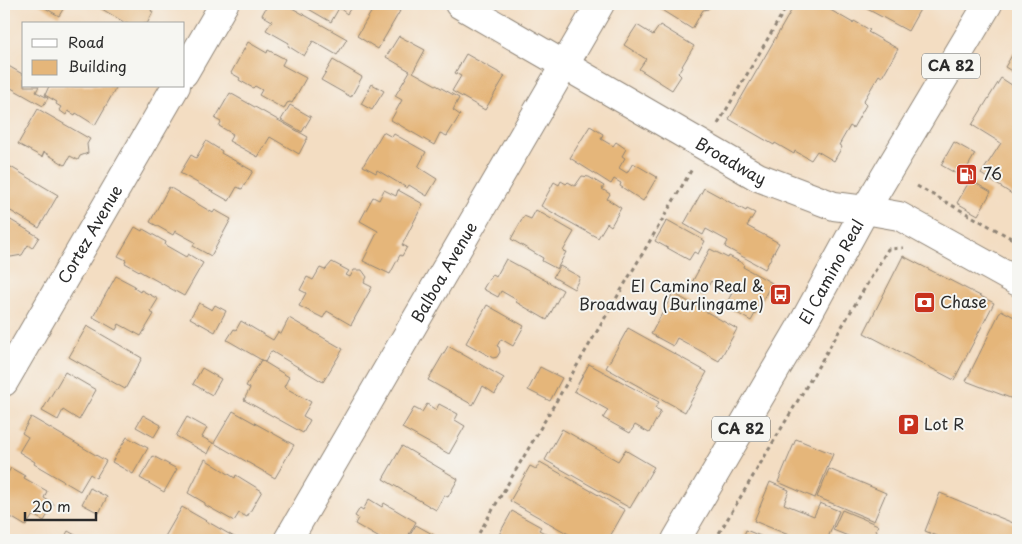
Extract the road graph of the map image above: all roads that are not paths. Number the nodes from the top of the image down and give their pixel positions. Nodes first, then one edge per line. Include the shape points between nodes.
1 (224, 4) edge
2 (459, 4) edge
3 (600, 4) edge
4 (988, 4) edge
5 (564, 64) junction
6 (185, 71) edge
7 (175, 88) edge
8 (865, 210) junction
9 (1018, 282) edge
10 (4, 382) edge
11 (288, 540) edge
12 (676, 540) edge

1 - 6 street
2 - 5 street, Broadway
3 - 5 street, Balboa Avenue
4 - 8 street, El Camino Real / CA 82
5 - 8 street, Broadway via 758,177 834,206
5 - 11 street, Balboa Avenue
7 - 10 street, Cortez Avenue
8 - 9 street, Broadway via 899,216
8 - 12 street, El Camino Real / CA 82

